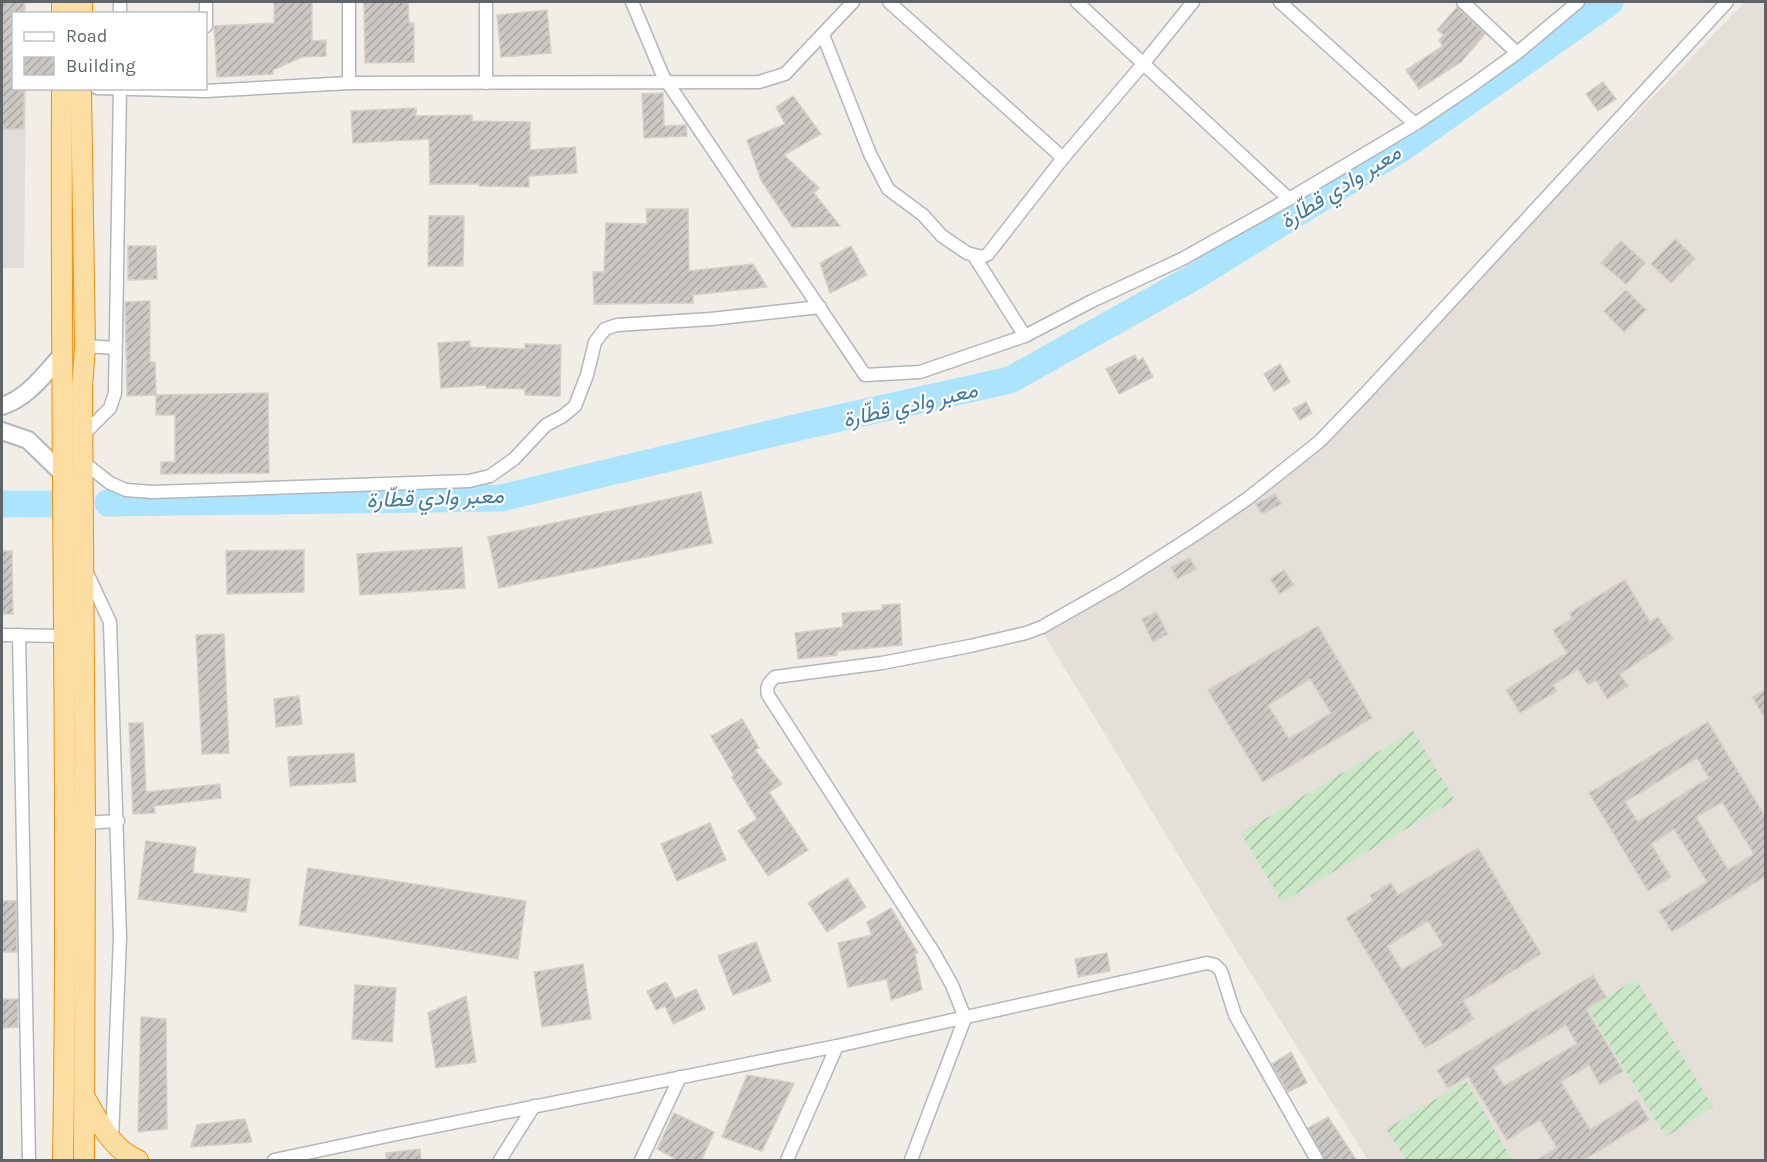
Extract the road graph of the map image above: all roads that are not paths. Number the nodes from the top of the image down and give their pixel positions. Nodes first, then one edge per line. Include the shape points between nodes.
1 (349, 2) edge
2 (486, 2) edge
3 (632, 2) edge
4 (853, 2) edge
5 (889, 2) edge
6 (1077, 2) edge
7 (1193, 2) edge
8 (1280, 2) edge
9 (1463, 2) edge
10 (1578, 2) edge
11 (1727, 2) edge
12 (823, 35) junction
13 (1517, 53) junction
14 (1143, 64) junction
15 (349, 83) junction
16 (486, 83) junction
17 (668, 83) junction
18 (62, 90) edge
19 (81, 90) edge
20 (120, 90) edge
21 (207, 90) edge
22 (1415, 124) junction
23 (1063, 158) junction
24 (1289, 199) junction
25 (974, 256) junction
26 (820, 307) junction
27 (1025, 336) junction
28 (85, 346) junction
29 (116, 348) junction
30 (61, 357) junction
31 (2, 406) edge
32 (2, 431) edge
33 (82, 436) junction
34 (83, 462) junction
35 (63, 474) junction
36 (82, 561) junction
37 (2, 635) edge
38 (19, 635) junction
39 (65, 636) junction
40 (117, 821) junction
41 (85, 824) junction
42 (965, 1018) junction
43 (837, 1046) junction
44 (681, 1077) junction
45 (84, 1098) junction
46 (534, 1106) junction
47 (112, 1142) junction
48 (29, 1161) edge
49 (63, 1161) edge
50 (84, 1161) edge
51 (138, 1161) edge
52 (274, 1161) edge
53 (500, 1161) edge
54 (641, 1161) edge
55 (787, 1161) edge
56 (911, 1161) edge
57 (1317, 1161) edge

1 - 15 street
2 - 16 street
3 - 17 street
4 - 12 street
5 - 23 street
6 - 14 street
7 - 14 street
8 - 22 street
9 - 13 street
10 - 13 street
11 - 42 street via 1320,441 1247,499 1121,582 1042,627 959,648 775,677 769,682 768,695 934,953
12 - 17 street via 786,74 774,79
12 - 25 street via 888,189 923,215 942,236
13 - 22 street
14 - 23 street
14 - 24 street
15 - 16 street
15 - 21 street
16 - 17 street
17 - 26 street
18 - 30 highway
19 - 28 highway
20 - 29 street
22 - 24 street
23 - 25 street via 988,254
24 - 27 street via 1182,259
25 - 27 street
26 - 27 street via 865,375 920,372
26 - 34 street via 605,329 595,342 575,406 546,425 514,459 490,476 469,481 153,492 126,490
28 - 29 street
28 - 33 highway
29 - 33 street via 115,393 110,408
30 - 31 main road via 16,402
30 - 35 highway
32 - 35 main road via 28,440
33 - 34 highway
34 - 36 highway
35 - 39 highway
36 - 40 street via 110,622
36 - 41 highway
37 - 38 street
38 - 39 street
38 - 48 street
39 - 49 highway
40 - 41 street
40 - 47 street via 120,938
41 - 45 highway
42 - 43 street
42 - 56 street
42 - 57 street via 1207,963 1215,965 1221,971 1235,1015
43 - 44 street
43 - 55 street
44 - 46 street
44 - 54 street
45 - 47 highway
45 - 50 highway
46 - 52 street
46 - 53 street
47 - 51 highway

